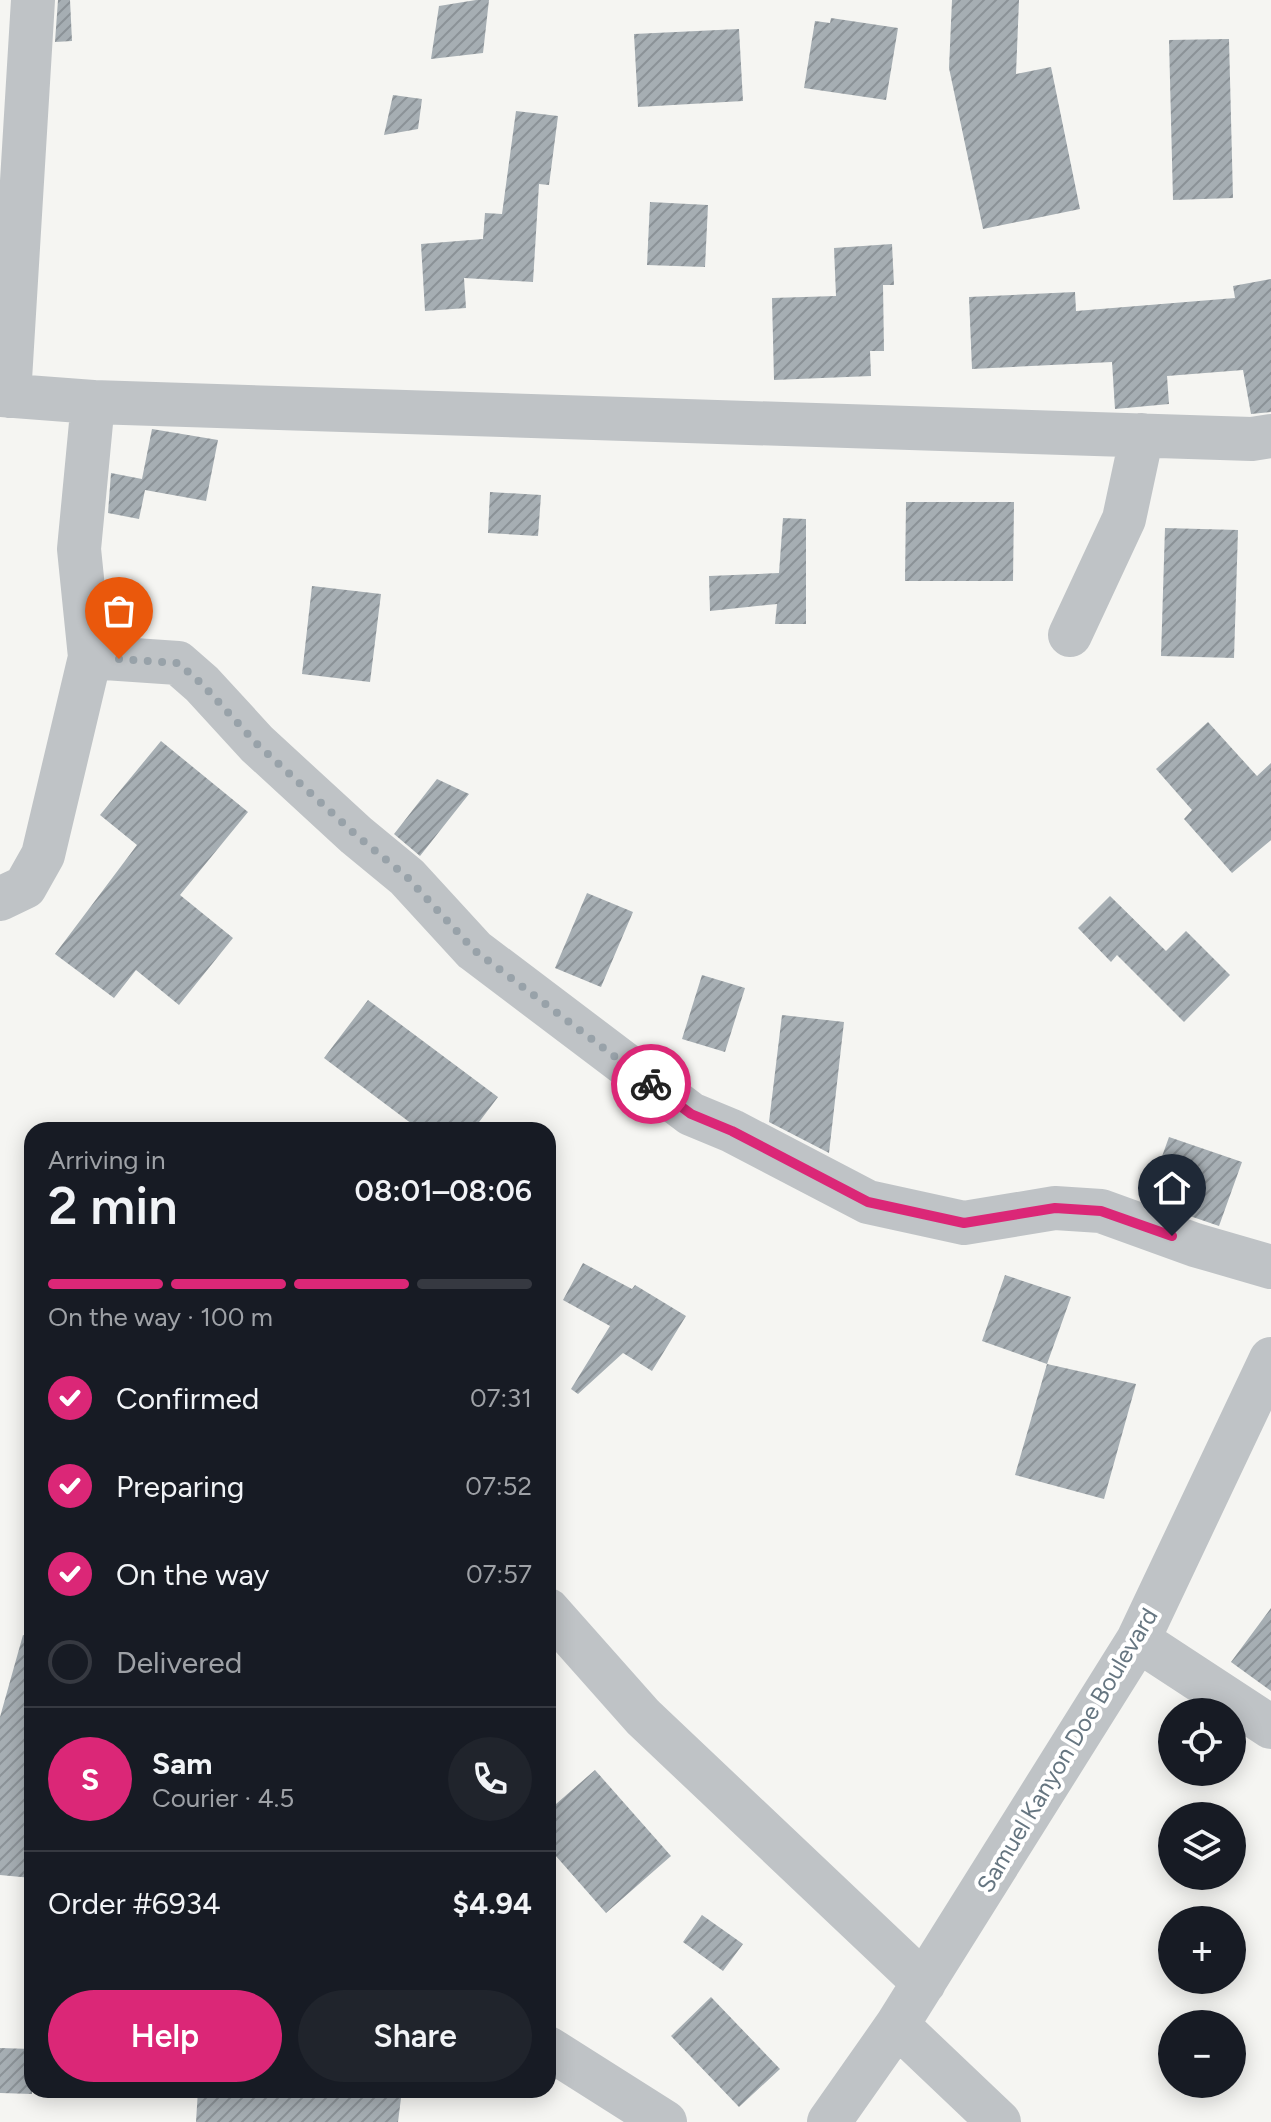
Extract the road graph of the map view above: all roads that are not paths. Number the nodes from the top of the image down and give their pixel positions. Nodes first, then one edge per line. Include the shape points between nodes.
1 (33, 0) edge
2 (4, 396) edge
3 (93, 402) junction
4 (1142, 435) junction
5 (1271, 436) edge
6 (1070, 635) dead end
7 (90, 657) junction
8 (0, 899) edge
9 (1271, 1267) edge
10 (1271, 1359) edge
11 (556, 1619) edge
12 (1138, 1640) junction
13 (1271, 1727) edge
14 (924, 1983) junction
15 (897, 2025) junction
16 (556, 2053) edge
17 (665, 2122) edge
18 (829, 2122) edge
19 (999, 2122) edge

1 - 2 street
2 - 3 street
3 - 4 street
3 - 7 street via 79,549
4 - 5 street
4 - 6 street via 1124,519
7 - 8 street via 43,855 25,887
7 - 9 street via 178,663 257,744 407,877 474,950 691,1114 868,1202 964,1223 1055,1208 1101,1211
10 - 12 street, Samuel Kanyon Doe Boulevard
11 - 14 street via 643,1717
12 - 13 street
12 - 14 street, Samuel Kanyon Doe Boulevard
14 - 15 street, Samuel Kanyon Doe Boulevard
15 - 18 street, Samuel Kanyon Doe Boulevard
15 - 19 street
16 - 17 street

